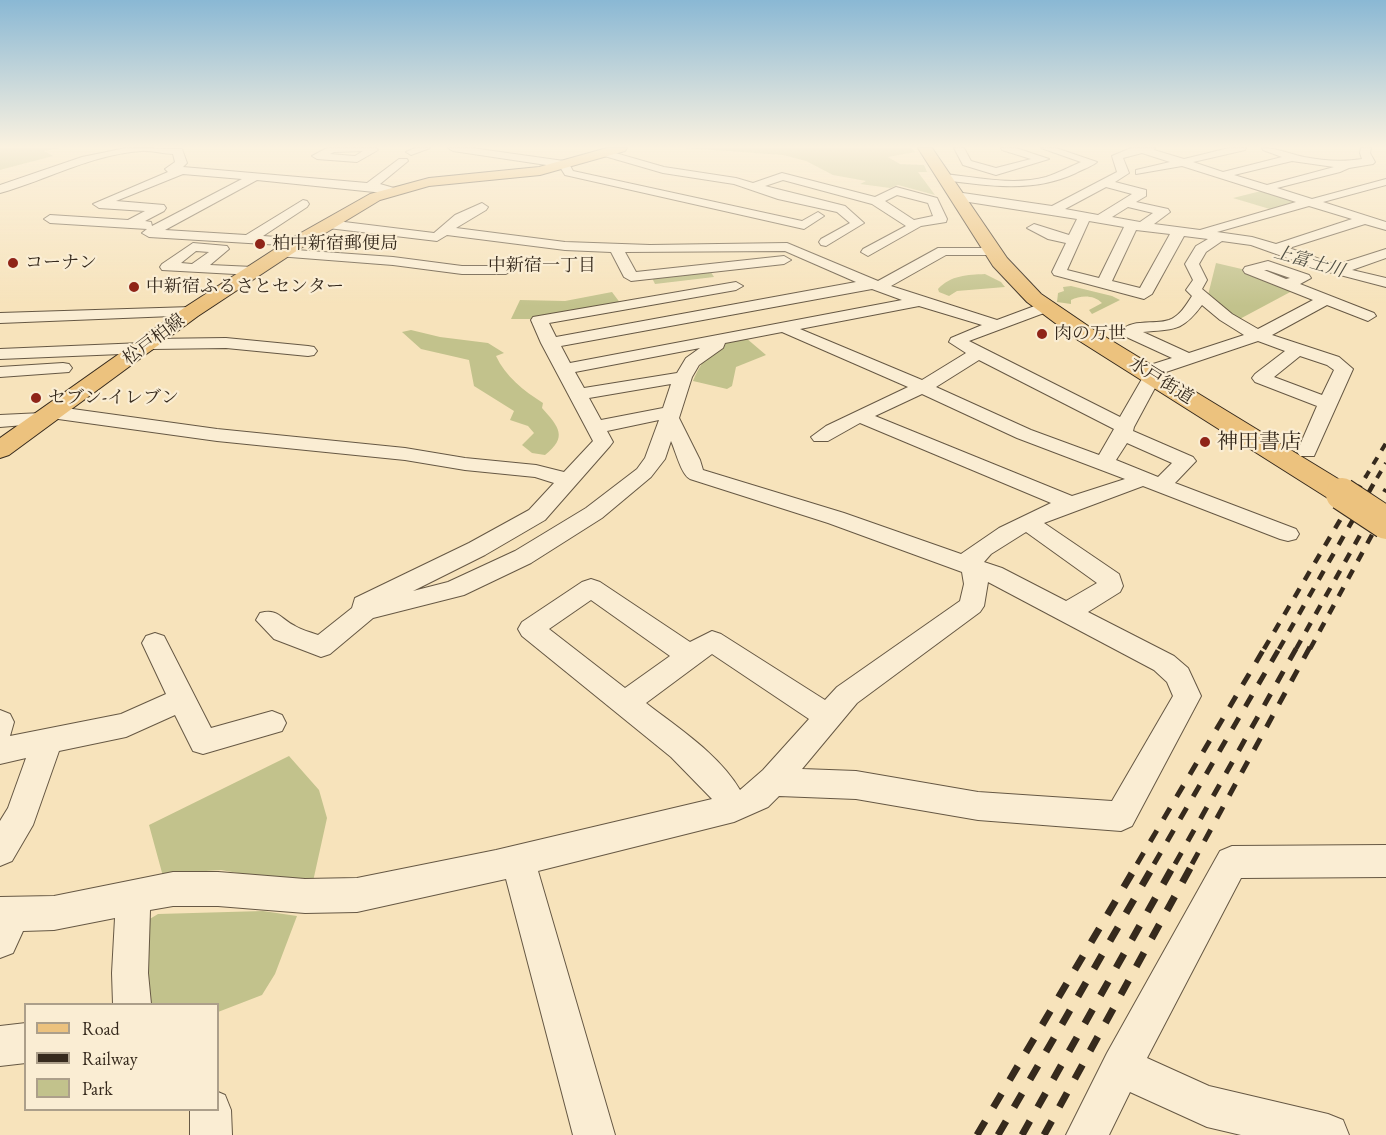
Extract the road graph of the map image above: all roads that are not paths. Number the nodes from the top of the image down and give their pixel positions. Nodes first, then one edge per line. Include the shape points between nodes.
1 (106, 201) edge
2 (209, 201) edge
3 (371, 201) edge
4 (695, 201) edge
5 (805, 201) edge
6 (874, 201) joint
7 (933, 201) edge
8 (960, 201) edge
9 (1010, 201) edge
10 (1071, 201) edge
11 (1313, 201) joint
12 (1126, 202) joint
13 (303, 204) dead end
14 (482, 207) dead end
15 (841, 209) junction
16 (1052, 211) junction
17 (1386, 213) edge
18 (818, 216) dead end
19 (1367, 218) junction
20 (50, 219) dead end
21 (1083, 219) junction
22 (1100, 220) junction
23 (130, 224) junction
24 (328, 224) junction
25 (914, 224) junction
26 (1386, 224) edge
27 (161, 226) junction
28 (1135, 227) junction
29 (1034, 228) dead end
30 (447, 231) junction
31 (1179, 231) junction
32 (1198, 234) junction
33 (899, 235) junction
34 (1216, 238) junction
35 (249, 239) junction
36 (1073, 240) junction
37 (301, 241) junction
38 (708, 247) junction
39 (616, 248) junction
40 (1276, 248) junction
41 (858, 250) junction
42 (954, 251) junction
43 (993, 251) junction
44 (282, 253) junction
45 (1386, 253) edge
46 (810, 257) junction
47 (888, 259) dead end
48 (393, 261) junction
49 (723, 267) junction
50 (871, 267) dead end
51 (196, 268) dead end
52 (836, 268) junction
53 (506, 270) dead end
54 (1337, 270) junction
55 (253, 271) junction
56 (854, 276) junction
57 (1304, 278) junction
58 (1386, 283) edge
59 (1103, 284) junction
60 (1285, 284) junction
61 (736, 286) junction
62 (875, 286) junction
63 (1329, 296) junction
64 (1200, 297) junction
65 (923, 302) junction
66 (754, 306) junction
67 (1046, 307) junction
68 (191, 312) junction
69 (1368, 316) dead end
70 (0, 318) edge
71 (895, 318) dead end
72 (998, 325) junction
73 (783, 328) junction
74 (1258, 336) junction
75 (727, 338) junction
76 (549, 343) junction
77 (148, 346) junction
78 (1298, 349) junction
79 (308, 351) dead end
80 (979, 353) junction
81 (0, 354) edge
82 (1186, 358) junction
83 (123, 364) junction
84 (564, 369) junction
85 (0, 372) edge
86 (1152, 376) junction
87 (683, 377) junction
88 (922, 387) junction
89 (577, 395) junction
90 (1327, 403) junction
91 (671, 415) junction
92 (46, 416) junction
93 (861, 417) junction
94 (0, 421) edge
95 (595, 426) junction
96 (1123, 430) junction
97 (821, 437) dead end
98 (0, 450) edge
99 (1307, 452) dead end
100 (1104, 463) junction
101 (569, 480) junction
102 (1152, 481) junction
103 (1071, 503) junction
104 (1027, 522) junction
105 (1386, 523) edge
106 (1288, 534) dead end
107 (973, 567) junction
108 (365, 611) junction
109 (1068, 612) junction
110 (269, 620) dead end
111 (155, 643) dead end
112 (690, 656) junction
113 (182, 699) junction
114 (625, 703) junction
115 (828, 717) junction
116 (0, 722) edge
117 (272, 723) dead end
118 (0, 728) edge
119 (47, 742) junction
120 (0, 751) edge
121 (774, 780) junction
122 (734, 808) junction
123 (0, 850) edge
124 (519, 860) junction
125 (1386, 861) edge
126 (133, 897) junction
127 (4, 923) edge
128 (132, 1003) edge
129 (24, 1043) edge
130 (0, 1046) edge
131 (1120, 1066) junction
132 (210, 1111) edge
133 (211, 1135) edge
134 (594, 1135) edge
135 (1087, 1135) edge
136 (1328, 1135) edge

1 - 23 street via 99,204 160,208
2 - 27 street
3 - 24 main road, 松戸柏線
4 - 18 street via 804,225
5 - 15 street
6 - 15 street
6 - 25 street
7 - 25 street via 942,219
8 - 43 highway, 水戸街道
9 - 16 street
10 - 16 street
11 - 19 street
11 - 32 street
12 - 22 street
12 - 28 street via 1164,212
13 - 35 street
14 - 30 street via 460,218
15 - 41 street via 858,223 826,242
16 - 21 street
17 - 19 street
19 - 26 street
19 - 40 street
20 - 23 street
21 - 22 street
21 - 36 street
22 - 28 street
23 - 27 street
24 - 30 street via 430,237
24 - 37 main road, 松戸柏線
25 - 33 street
27 - 35 street via 149,233
28 - 31 street
28 - 59 street
29 - 36 street
30 - 39 street via 565,246
31 - 32 street
31 - 59 street via 1144,294
32 - 34 street
33 - 41 street
33 - 42 street
34 - 40 street
34 - 64 street via 1201,249 1192,264 1200,280 1194,290
35 - 37 street
36 - 59 street via 1059,272
37 - 44 main road, 松戸柏線
37 - 48 street via 405,253
38 - 39 street
38 - 46 street via 787,247
38 - 49 street
39 - 49 street via 631,277
40 - 54 street
41 - 47 street
42 - 43 street
42 - 62 street via 943,251
43 - 67 highway, 水戸街道 via 1009,273
44 - 48 street
44 - 55 main road, 松戸柏線
45 - 54 street
46 - 49 street
46 - 52 street
48 - 53 street via 462,270
50 - 56 street
51 - 55 street
52 - 56 street
52 - 61 street via 730,280
54 - 58 street
55 - 68 main road, 松戸柏線
56 - 62 street
57 - 60 street
57 - 60 street via 1268,265 1250,270
57 - 63 street via 1335,289
60 - 63 street
61 - 66 street
61 - 76 street via 539,320
62 - 65 street
62 - 66 street
63 - 69 street
63 - 74 street
64 - 74 street
64 - 82 street via 1175,323 1128,332
65 - 71 street
65 - 72 street
65 - 73 street
66 - 73 street
66 - 76 street
67 - 72 street
67 - 86 highway, 水戸街道
68 - 70 street
68 - 77 main road, 松戸柏線
72 - 80 street via 957,342
73 - 75 street
73 - 88 street
74 - 78 street
74 - 82 street
75 - 84 street
75 - 87 street via 692,362
76 - 84 street
77 - 79 street via 226,343
77 - 81 street
77 - 83 main road, 松戸柏線
78 - 90 street via 1344,369
78 - 90 street via 1261,378
80 - 88 street
80 - 96 street
82 - 86 street via 1158,367
83 - 85 street
83 - 92 main road, 松戸柏線
84 - 89 street
86 - 96 street
86 - 105 highway, 水戸街道, bridge
87 - 89 street
87 - 91 street
88 - 93 street
88 - 100 street via 1039,440
89 - 95 street
90 - 99 street
91 - 95 street
91 - 107 street via 693,473
91 - 108 street via 656,459 644,473 541,548 455,589
92 - 94 street
92 - 98 main road, 松戸柏線
92 - 101 street via 395,453 536,471
93 - 97 street
93 - 103 street
95 - 101 street via 603,442
96 - 100 street
96 - 102 street via 1186,461
100 - 102 street
101 - 108 street via 537,515 364,604
102 - 103 street
102 - 106 street
103 - 104 street
104 - 107 street via 971,557
104 - 109 street via 1110,580 1111,586
107 - 109 street
107 - 115 street via 976,584 971,606 847,695
108 - 110 street via 321,647 283,632
109 - 121 street via 1164,663 1178,676 1187,696 1121,816 978,806 856,785 783,784
111 - 113 street
112 - 114 street
112 - 114 street via 591,588 531,629
112 - 115 street via 712,641
113 - 117 street via 203,742
113 - 119 street via 126,725
114 - 122 street via 682,748 723,789
115 - 121 street
116 - 118 street
119 - 120 street
119 - 123 street via 22,814
121 - 122 street via 757,797
122 - 124 street
124 - 126 street via 357,895 305,896 218,889 173,890
124 - 134 street
125 - 131 street via 1232,862
126 - 127 street
126 - 128 street
129 - 130 street
131 - 135 street
131 - 136 street via 1207,1106
132 - 133 street

